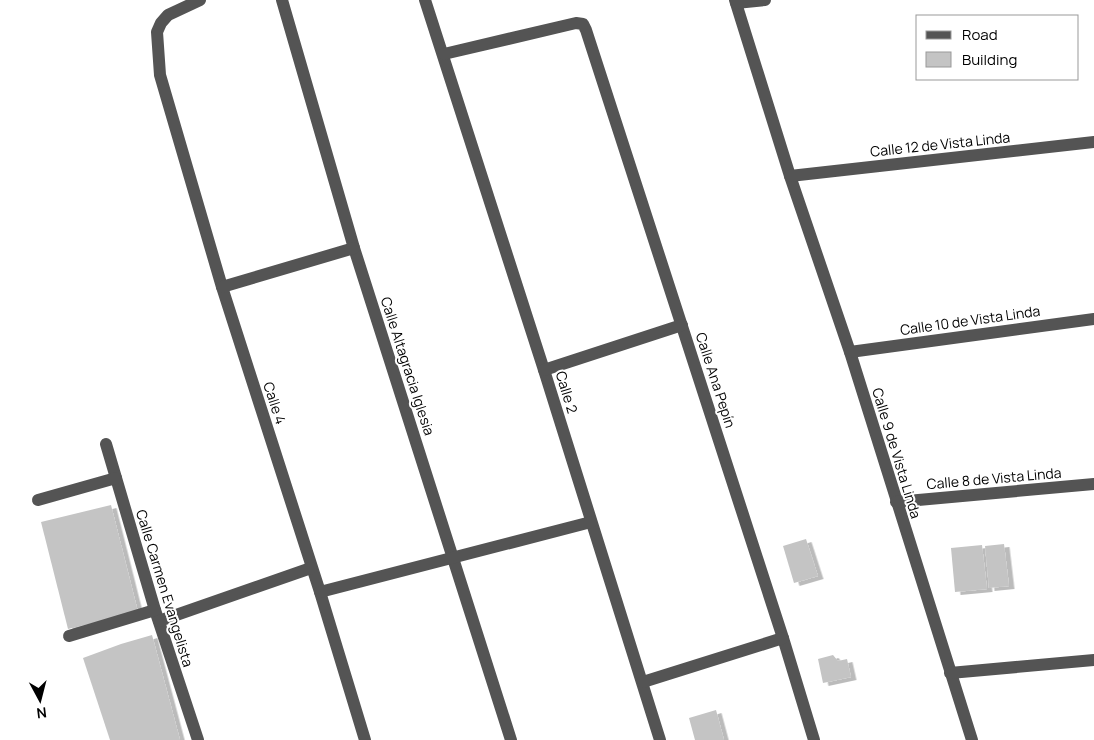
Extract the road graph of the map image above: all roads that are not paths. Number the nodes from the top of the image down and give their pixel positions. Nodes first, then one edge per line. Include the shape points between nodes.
1 (200, 0) edge
2 (282, 0) edge
3 (425, 0) edge
4 (765, 0) edge
5 (735, 2) edge
6 (444, 54) junction
7 (1094, 142) edge
8 (790, 176) junction
9 (354, 248) junction
10 (222, 287) junction
11 (1094, 319) edge
12 (682, 325) junction
13 (850, 352) junction
14 (544, 370) junction
15 (106, 444) dead end
16 (116, 478) junction
17 (1094, 484) edge
18 (38, 500) dead end
19 (896, 502) junction
20 (591, 522) junction
21 (454, 558) junction
22 (311, 568) junction
23 (320, 592) junction
24 (157, 616) junction
25 (69, 636) dead end
26 (783, 638) junction
27 (1094, 660) edge
28 (950, 672) junction
29 (643, 682) junction
30 (198, 740) edge
31 (365, 740) edge
32 (511, 740) edge
33 (660, 740) edge
34 (814, 740) edge
35 (972, 740) edge

1 - 10 street, Calle 4 via 168,15 160,23 157,32 160,75
2 - 9 street, Calle Altagracia Iglesia
3 - 6 street, Calle 2
4 - 5 street
5 - 8 street, Calle 9 de Vista Linda
6 - 12 street, Calle Ana Pepín via 583,24
6 - 14 street, Calle 2
7 - 8 street, Calle 12 de Vista Linda
8 - 13 street, Calle 9 de Vista Linda
9 - 10 street
9 - 21 street, Calle Altagracia Iglesia
10 - 22 street, Calle 4
11 - 13 street, Calle 10 de Vista Linda
12 - 14 street
12 - 26 street, Calle Ana Pepín
13 - 19 street, Calle 9 de Vista Linda
14 - 20 street, Calle 2
15 - 16 street, Calle Carmen Evangelista
16 - 18 street
16 - 24 street, Calle Carmen Evangelista
17 - 19 street, Calle 8 de Vista Linda
19 - 28 street, Calle 9 de Vista Linda
20 - 21 street
20 - 29 street, Calle 2
21 - 23 street
21 - 32 street, Calle Altagracia Iglesia
22 - 23 street, Calle 4
22 - 24 street
23 - 31 street, Calle 4
24 - 25 street
24 - 30 street, Calle Carmen Evangelista
26 - 29 street
26 - 34 street, Calle Ana Pepín
27 - 28 street
28 - 35 street, Calle 9 de Vista Linda
29 - 33 street, Calle 2

